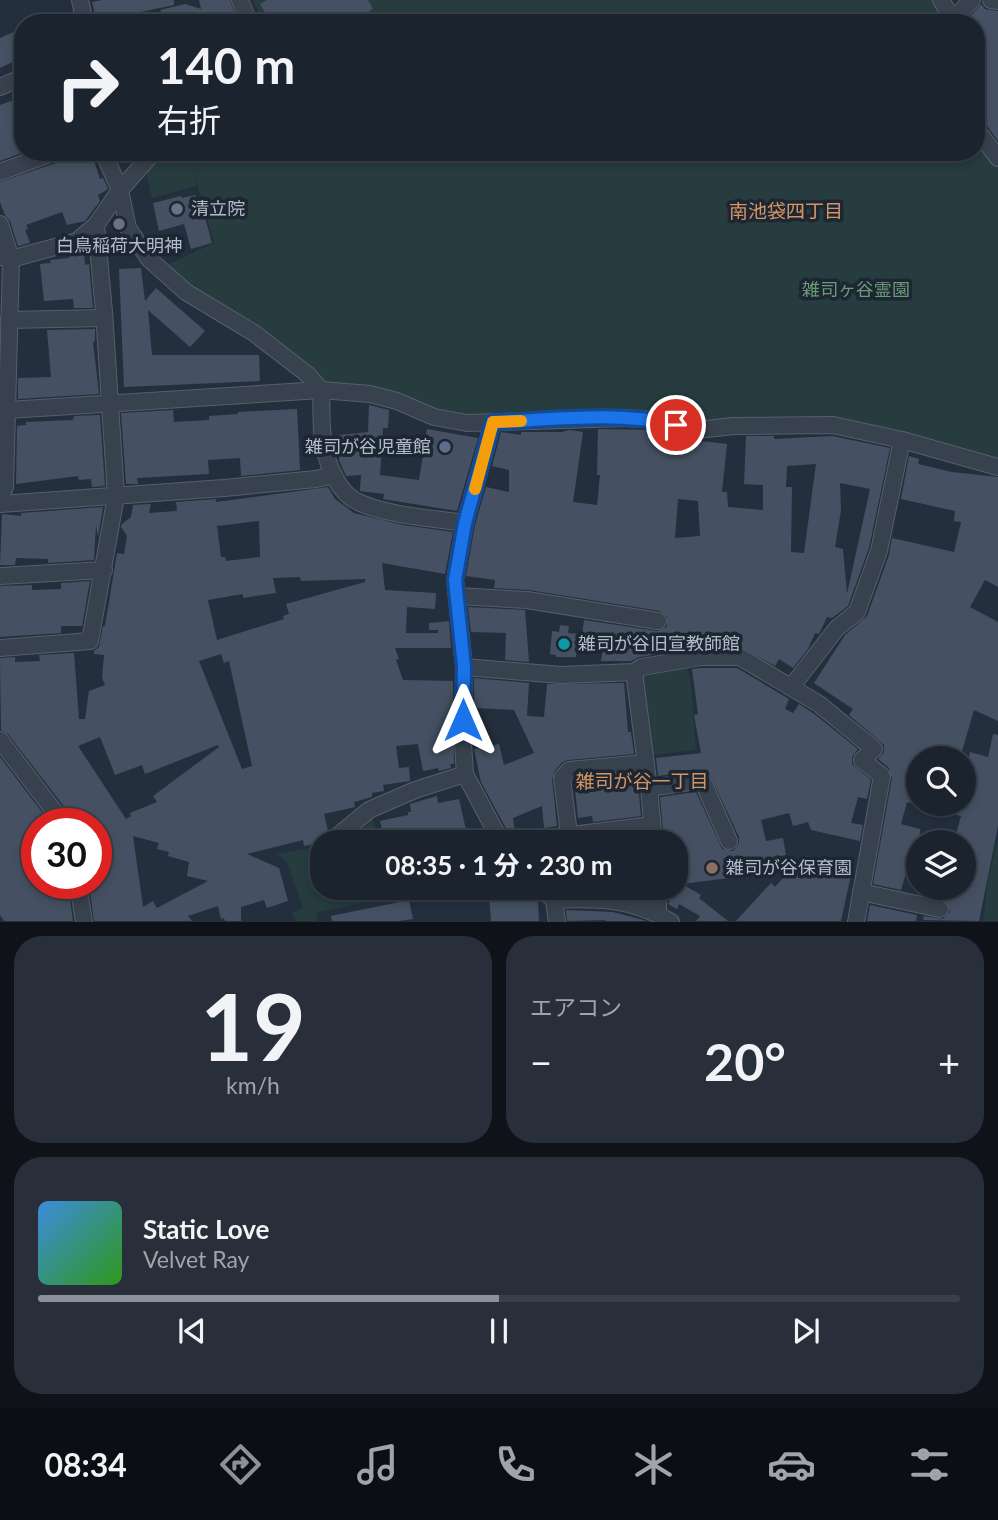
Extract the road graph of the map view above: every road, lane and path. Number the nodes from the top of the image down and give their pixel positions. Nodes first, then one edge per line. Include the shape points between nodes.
1 (972, 0) edge
2 (991, 0) edge
3 (998, 1) edge
4 (960, 14) edge
5 (985, 141) edge
6 (998, 158) edge
7 (30, 161) edge
8 (107, 161) edge
9 (146, 161) edge
10 (0, 172) edge
11 (120, 190) junction
12 (0, 224) edge
13 (96, 225) junction
14 (5, 258) edge
15 (104, 318) junction
16 (9, 320) junction
17 (321, 390) junction
18 (110, 404) junction
19 (8, 410) junction
20 (493, 422) junction
21 (902, 440) junction
22 (998, 467) edge
23 (334, 475) junction
24 (116, 496) junction
25 (0, 502) edge
26 (465, 523) junction
27 (104, 570) junction
28 (0, 576) edge
29 (458, 596) junction
30 (658, 621) dead end
31 (0, 648) edge
32 (464, 667) junction
33 (634, 672) junction
34 (792, 687) junction
35 (0, 740) edge
36 (646, 763) junction
37 (466, 774) junction
38 (649, 788) junction
39 (52, 808) edge
40 (345, 830) edge
41 (495, 830) edge
42 (568, 830) edge
43 (653, 830) edge
44 (729, 841) dead end
45 (861, 892) junction
46 (80, 899) edge
47 (554, 900) edge
48 (608, 900) edge
49 (659, 900) edge
50 (940, 909) dead end
51 (665, 918) edge
52 (84, 922) edge
53 (557, 922) edge
54 (856, 922) edge

1 - 4 street
2 - 3 street
5 - 6 street
7 - 10 street
8 - 11 street
9 - 11 street
11 - 13 street
11 - 17 street via 128,228 149,259 186,292 254,333
12 - 14 street
13 - 14 street via 77,241
13 - 15 street
14 - 16 street
15 - 16 street
15 - 18 street
16 - 19 street
17 - 18 street
17 - 20 street via 370,394 445,419
17 - 23 street via 322,433
18 - 19 street
18 - 24 street
19 - 25 street via 5,487
20 - 21 street via 625,418 697,430 833,425
20 - 26 street
21 - 22 street
21 - 34 street via 879,551 857,612 837,628
23 - 24 street
23 - 26 street via 351,498 370,507
24 - 25 street
24 - 27 street
26 - 29 street via 455,580
27 - 28 street
27 - 31 street via 90,641
29 - 30 street via 527,600
29 - 32 street
32 - 33 street via 561,675
32 - 37 street
33 - 34 street via 701,657 740,657
33 - 36 street
34 - 45 street via 874,749 862,760 882,776
35 - 39 street
36 - 38 street
36 - 42 street via 569,770 562,778
37 - 40 street via 369,810
37 - 41 street
38 - 43 street
38 - 44 street via 702,780
45 - 50 street
45 - 54 street
46 - 52 street
47 - 53 street
48 - 51 street via 642,906
49 - 51 street

